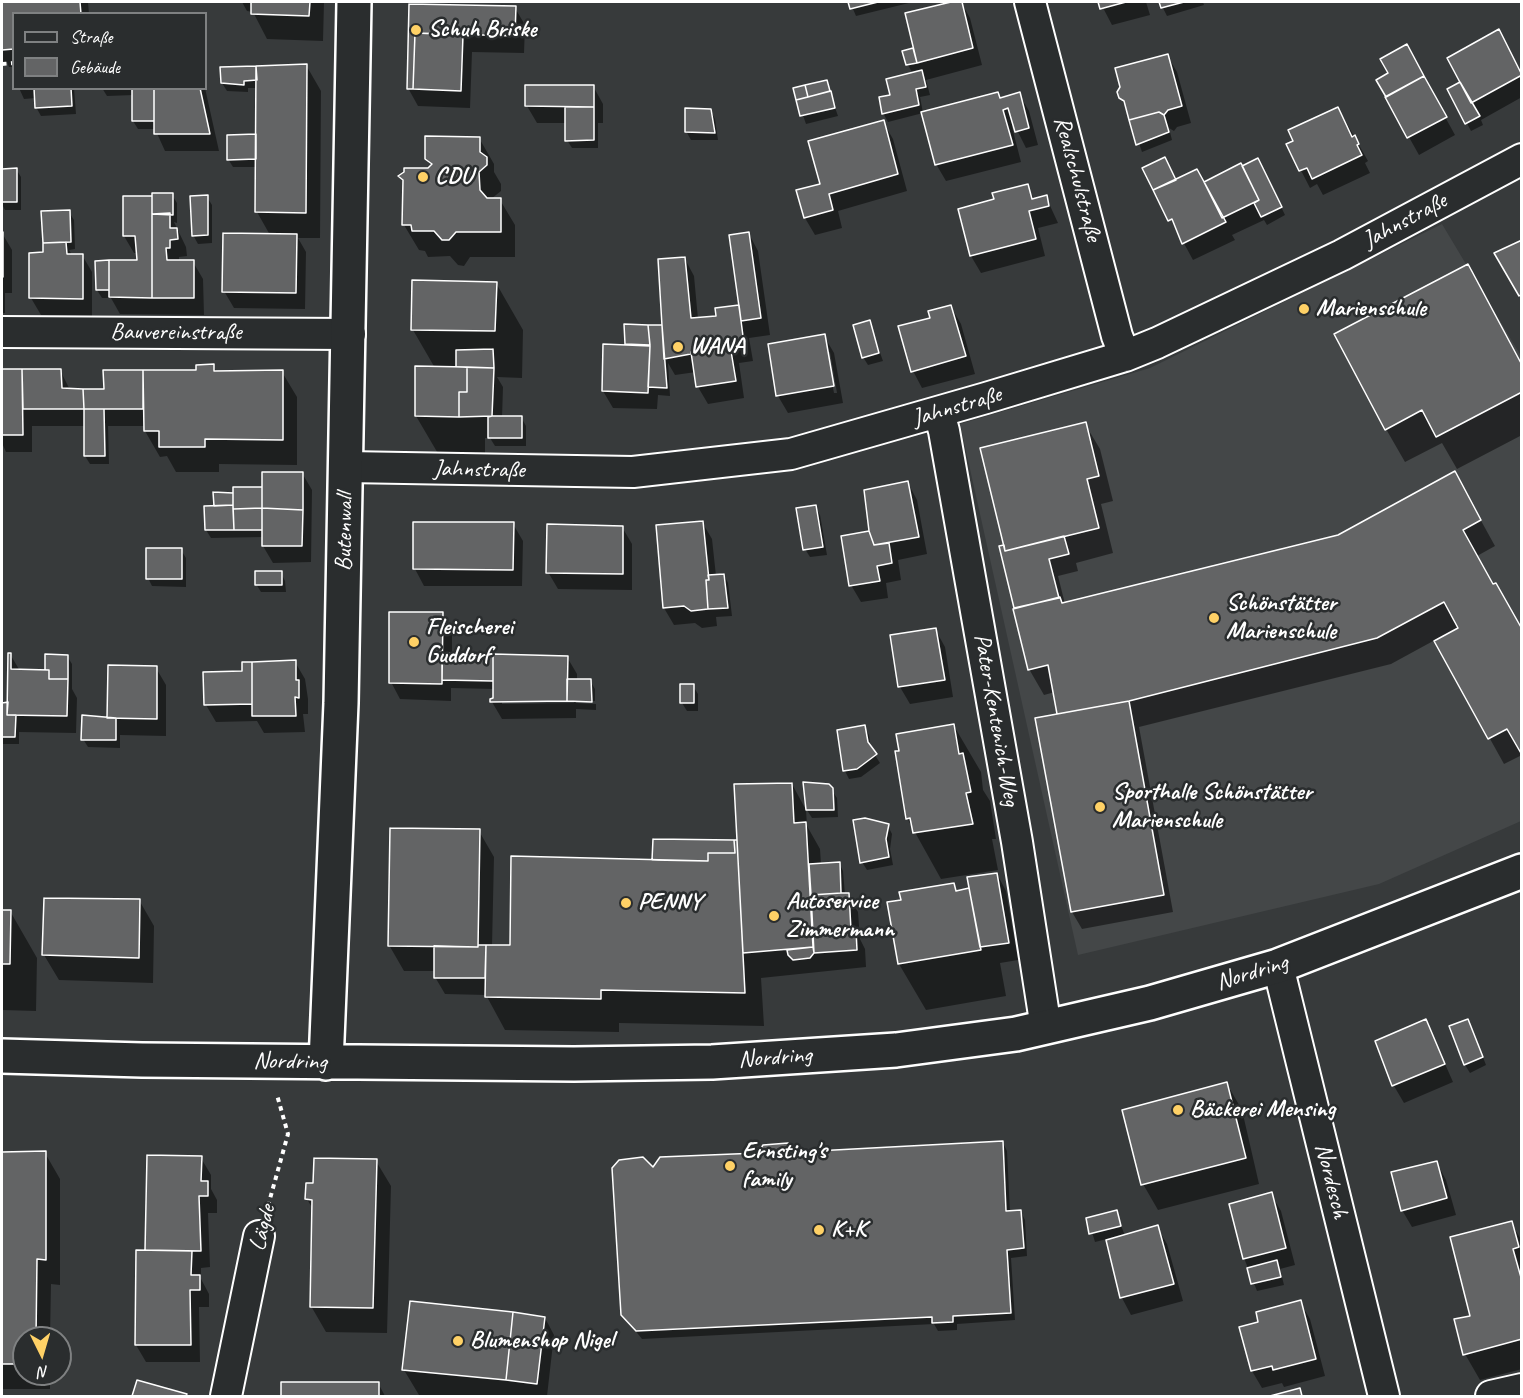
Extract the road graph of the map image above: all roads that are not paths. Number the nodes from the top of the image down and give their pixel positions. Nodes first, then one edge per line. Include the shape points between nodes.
1 (354, 2) edge
2 (1030, 2) edge
3 (1521, 159) edge
4 (2, 332) edge
5 (350, 334) junction
6 (1125, 356) junction
7 (939, 412) junction
8 (347, 467) junction
9 (1521, 871) edge
10 (1278, 966) junction
11 (1046, 1028) junction
12 (2, 1056) edge
13 (326, 1063) junction
14 (259, 1236) road end
15 (1521, 1389) edge
16 (226, 1396) edge
17 (1384, 1396) edge
18 (1491, 1396) edge

1 - 5 main road, Butenwall
2 - 6 street, Realschulstraße
3 - 6 street, Jahnstraße via 1342,255
4 - 5 street, Bauvereinstraße
5 - 8 main road, Butenwall
6 - 7 street, Jahnstraße
7 - 8 street, Jahnstraße via 791,454 633,472
7 - 11 street, Pater-Kentenich-Weg via 1017,842
8 - 13 main road, Butenwall
9 - 10 main road, Nordring
10 - 11 main road, Nordring via 1150,1004
10 - 17 street, Nordesch
11 - 13 main road, Nordring via 896,1050 712,1062
12 - 13 main road, Nordring
14 - 16 street, Lägde
15 - 18 street

